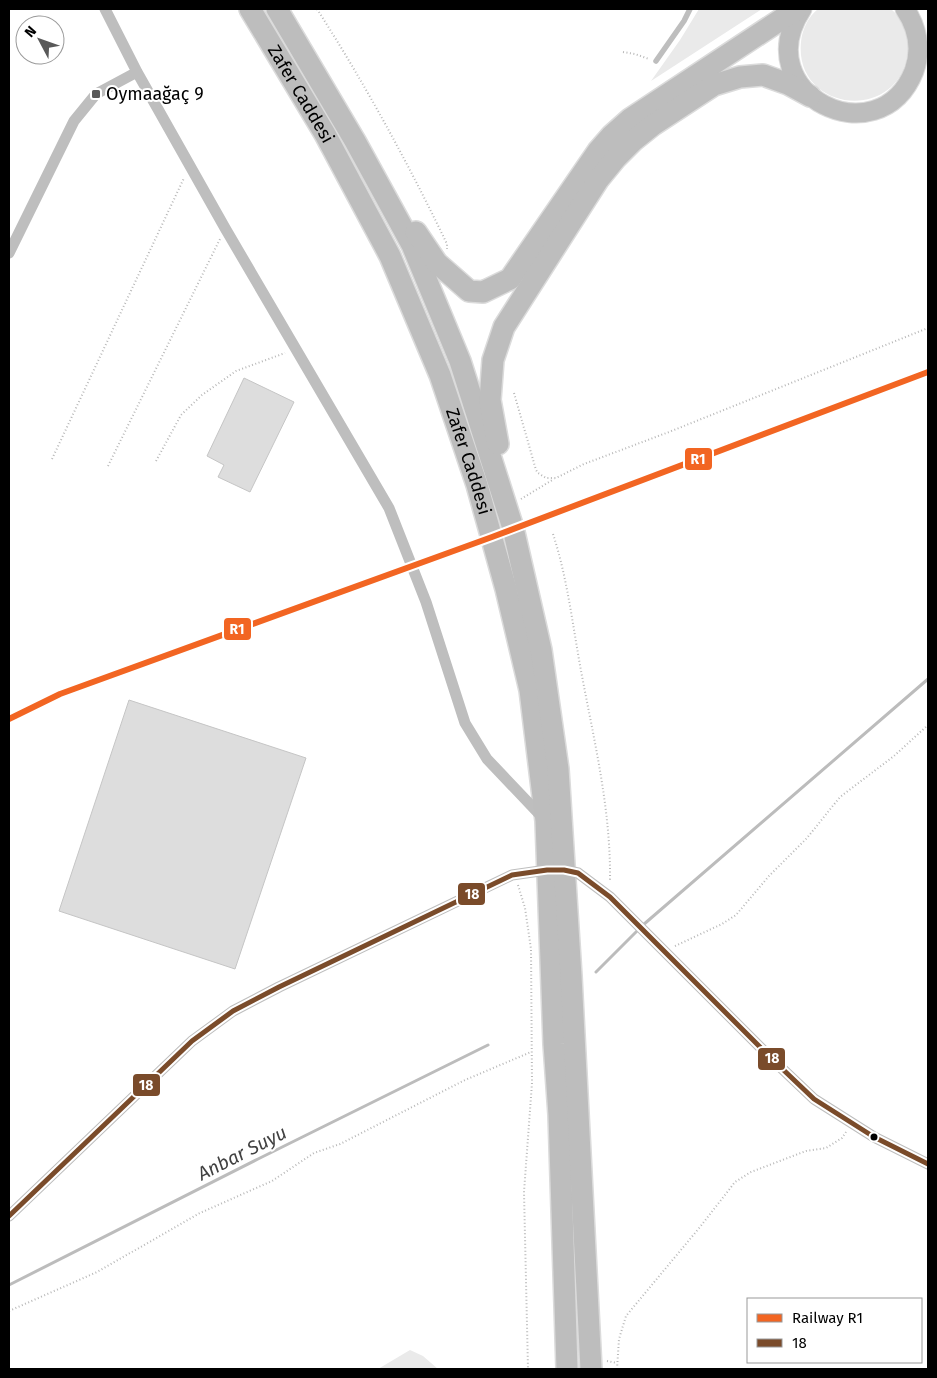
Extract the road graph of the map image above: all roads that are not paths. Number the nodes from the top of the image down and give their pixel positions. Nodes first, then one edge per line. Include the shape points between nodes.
1 (105, 9) edge
2 (250, 9) edge
3 (277, 9) edge
4 (690, 9) edge
5 (797, 9) edge
6 (802, 9) edge
7 (905, 9) edge
8 (915, 18) edge
9 (656, 61) road end
10 (928, 68) edge
11 (137, 72) junction
12 (905, 87) junction
13 (810, 96) junction
14 (355, 141) junction
15 (9, 253) edge
16 (493, 465) junction
17 (546, 821) junction
18 (555, 870) junction
19 (928, 1164) edge
20 (9, 1216) edge
21 (567, 1369) edge
22 (591, 1369) edge

1 - 11 street
2 - 17 highway, Zafer Caddesi via 325,134 390,256 440,375 477,485 506,589 530,690
3 - 14 highway, Zafer Caddesi
4 - 9 lane
5 - 14 highway via 612,134 578,176 510,279 483,292 469,291 437,263
6 - 13 main road via 792,28 789,60 794,75
7 - 8 main road
8 - 12 main road via 917,58
10 - 12 main road
11 - 15 street via 96,94 74,122
11 - 17 street via 389,508 426,602 466,723 487,759
12 - 13 main road via 884,105 859,113 833,110
13 - 16 highway via 763,75 740,77 714,85 652,125 616,158 598,180 504,327 492,360 490,400 499,451
14 - 16 highway, Zafer Caddesi via 412,245 460,361
16 - 18 highway, Zafer Caddesi via 513,528 541,650 558,769
17 - 18 highway, Zafer Caddesi
18 - 19 street via 578,873 610,897 814,1099 874,1137
18 - 20 street via 512,875 233,1011 192,1041
18 - 21 highway, Zafer Caddesi via 552,985
18 - 22 highway, Zafer Caddesi via 571,976

